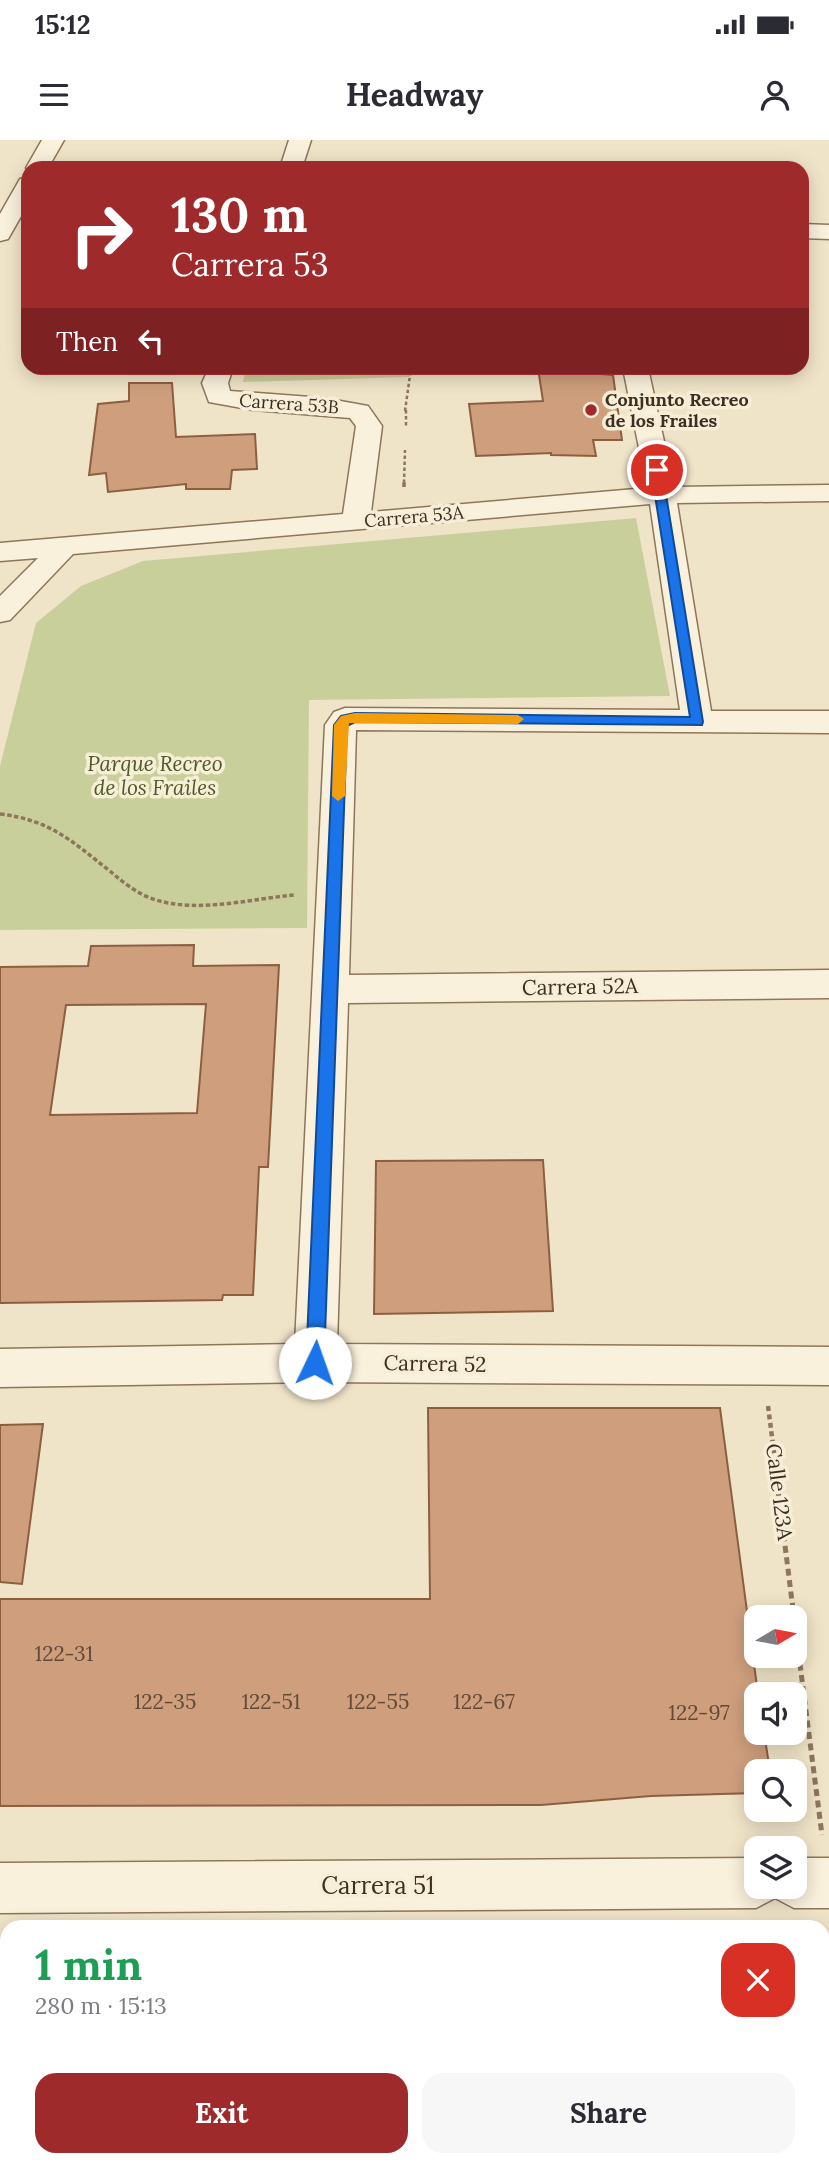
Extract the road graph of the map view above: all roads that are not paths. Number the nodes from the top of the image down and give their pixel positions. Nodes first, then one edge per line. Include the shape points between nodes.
1 (52, 140) edge
2 (300, 140) edge
3 (41, 161) edge
4 (292, 161) edge
5 (21, 196) edge
6 (809, 232) edge
7 (829, 232) edge
8 (0, 234) edge
9 (218, 375) edge
10 (636, 375) edge
11 (829, 493) edge
12 (662, 495) junction
13 (356, 521) junction
14 (63, 548) junction
15 (0, 552) edge
16 (0, 613) edge
17 (697, 722) junction
18 (829, 722) edge
19 (829, 984) edge
20 (332, 989) junction
21 (315, 1363) junction
22 (829, 1366) edge
23 (0, 1368) edge
24 (744, 1883) edge
25 (0, 1888) edge

1 - 3 street
2 - 4 street
5 - 8 street
6 - 7 street
9 - 13 street, Carrera 53B via 218,397 247,404 336,406 359,412 369,426
10 - 12 street
11 - 12 street, Carrera 53A
12 - 13 street, Carrera 53A
12 - 17 street
13 - 14 street, Carrera 53A
14 - 15 street, Carrera 53A
14 - 16 street
17 - 18 street
17 - 20 street via 345,719 341,725
19 - 20 street, Carrera 52A
20 - 21 street
21 - 22 street, Carrera 52
21 - 23 street, Carrera 52
24 - 25 street, Carrera 51

